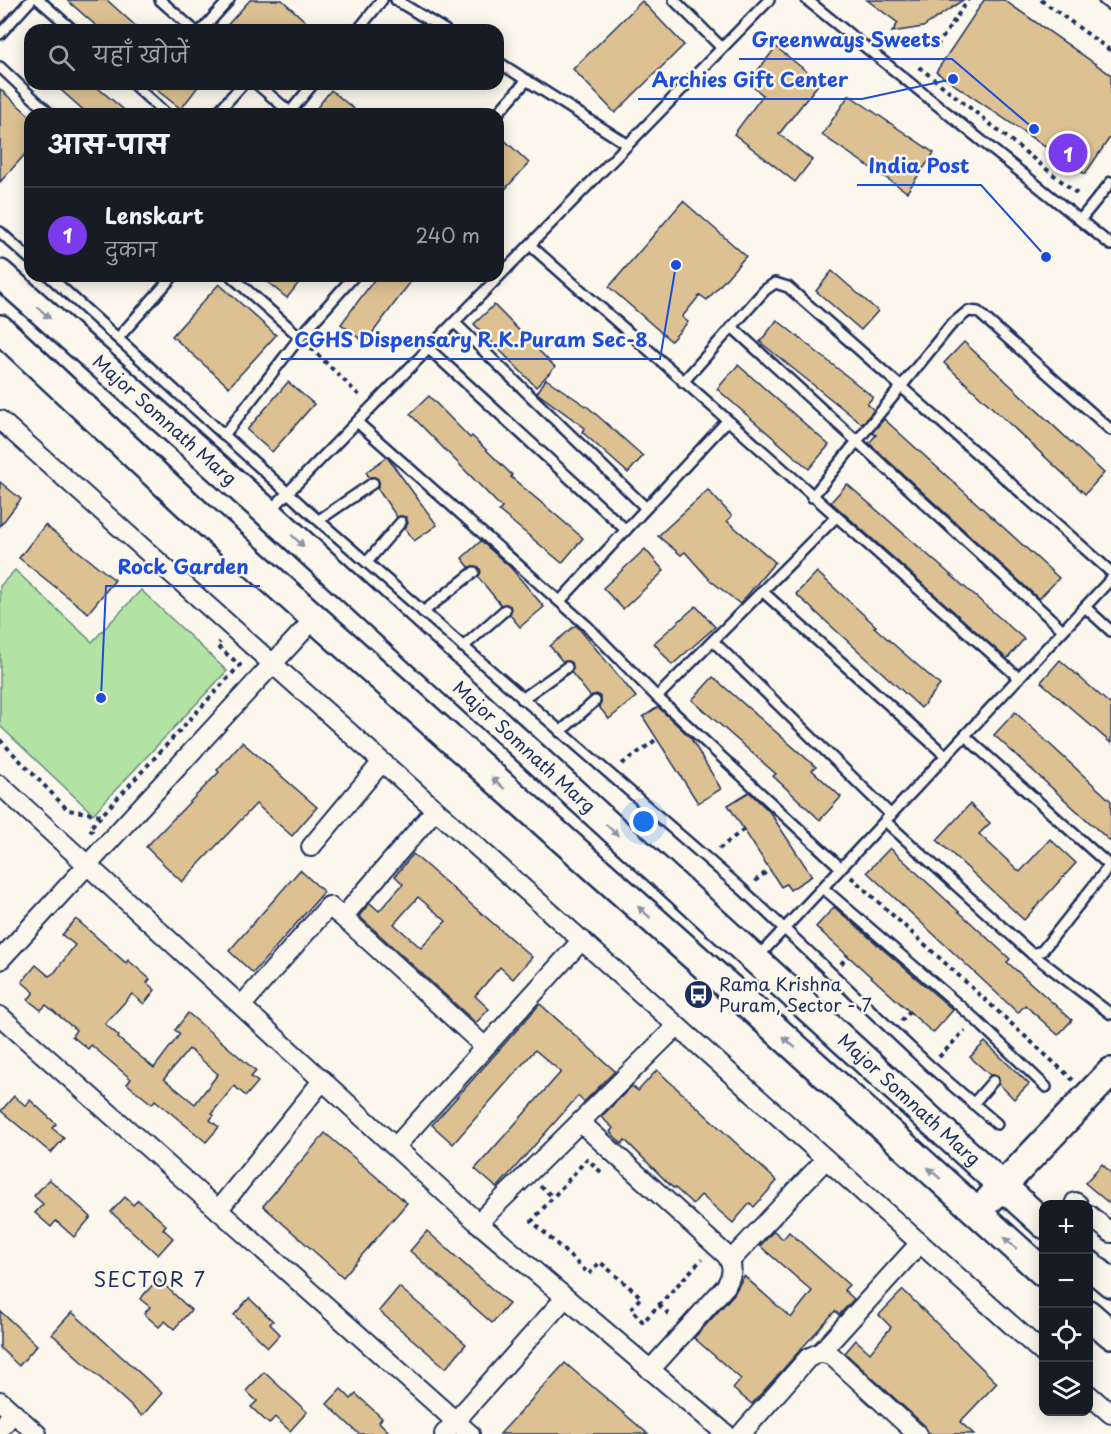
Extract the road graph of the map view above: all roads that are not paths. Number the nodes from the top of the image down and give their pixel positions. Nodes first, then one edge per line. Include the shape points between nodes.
1 (31, 0) edge
2 (39, 0) edge
3 (160, 0) edge
4 (229, 0) edge
5 (382, 0) edge
6 (396, 0) edge
7 (674, 0) edge
8 (769, 0) edge
9 (807, 0) edge
10 (1104, 0) edge
11 (1111, 5) edge
12 (66, 24) edge
13 (187, 24) edge
14 (207, 24) edge
15 (363, 24) edge
16 (435, 24) edge
17 (0, 34) edge
18 (722, 48) junction
19 (504, 66) edge
20 (0, 67) edge
21 (527, 80) junction
22 (24, 90) edge
23 (24, 90) edge
24 (140, 90) edge
25 (238, 90) edge
26 (264, 90) edge
27 (308, 90) edge
28 (44, 108) edge
29 (159, 108) edge
30 (221, 108) edge
31 (285, 108) edge
32 (295, 108) edge
33 (502, 108) edge
34 (627, 144) junction
35 (1111, 182) edge
36 (1080, 220) junction
37 (0, 232) edge
38 (1111, 245) edge
39 (531, 246) junction
40 (24, 254) edge
41 (504, 273) edge
42 (0, 274) edge
43 (56, 282) edge
44 (168, 282) edge
45 (238, 282) edge
46 (346, 282) edge
47 (495, 282) edge
48 (455, 323) junction
49 (732, 327) junction
50 (0, 329) edge
51 (300, 337) junction
52 (118, 338) junction
53 (429, 349) junction
54 (683, 382) junction
55 (901, 387) junction
56 (0, 420) edge
57 (727, 421) junction
58 (357, 423) junction
59 (1111, 430) edge
60 (225, 434) junction
61 (856, 443) junction
62 (373, 483) dead end
63 (289, 492) junction
64 (812, 497) junction
65 (646, 508) junction
66 (268, 513) junction
67 (836, 517) junction
68 (319, 520) junction
69 (401, 522) dead end
70 (626, 530) junction
71 (367, 562) junction
72 (474, 572) dead end
73 (1111, 572) edge
74 (1111, 579) edge
75 (762, 591) junction
76 (560, 601) junction
77 (1085, 607) junction
78 (505, 610) dead end
79 (423, 612) junction
80 (314, 619) junction
81 (1063, 630) junction
82 (1111, 631) edge
83 (713, 641) junction
84 (463, 647) junction
85 (272, 664) junction
86 (567, 667) dead end
87 (1019, 678) junction
88 (657, 696) junction
89 (522, 699) junction
90 (595, 701) dead end
91 (560, 732) junction
92 (965, 736) junction
93 (946, 756) junction
94 (382, 762) junction
95 (0, 785) edge
96 (435, 810) junction
97 (888, 818) junction
98 (311, 847) dead end
99 (88, 864) junction
100 (1110, 866) edge
101 (841, 868) junction
102 (822, 888) junction
103 (348, 921) junction
104 (785, 929) junction
105 (582, 940) junction
106 (1032, 954) junction
107 (0, 960) edge
108 (754, 961) junction
109 (242, 1005) junction
110 (1111, 1014) edge
111 (0, 1016) edge
112 (677, 1026) junction
113 (484, 1046) junction
114 (1111, 1072) edge
115 (323, 1080) junction
116 (993, 1081) dead end
117 (1046, 1087) dead end
118 (974, 1104) junction
119 (580, 1122) junction
120 (996, 1124) dead end
121 (396, 1146) junction
122 (826, 1159) junction
123 (1001, 1187) junction
124 (218, 1210) junction
125 (977, 1212) junction
126 (1093, 1218) edge
127 (1039, 1220) edge
128 (478, 1223) junction
129 (1111, 1233) edge
130 (920, 1243) junction
131 (730, 1261) junction
132 (1039, 1268) edge
133 (1093, 1268) edge
134 (1111, 1284) edge
135 (565, 1298) junction
136 (1093, 1318) edge
137 (1111, 1335) edge
138 (1039, 1350) edge
139 (822, 1352) junction
140 (650, 1370) junction
141 (1093, 1398) edge
142 (7, 1407) edge
143 (1111, 1414) edge
144 (450, 1428) edge
145 (0, 1429) edge
146 (37, 1434) edge
147 (470, 1434) edge
148 (726, 1434) edge
149 (741, 1434) edge
150 (917, 1434) edge

1 - 17 lane
2 - 12 lane
3 - 13 lane
4 - 14 lane
5 - 15 lane
6 - 16 lane
7 - 18 lane
8 - 18 lane
9 - 36 lane
10 - 11 lane
18 - 34 lane
19 - 21 lane
20 - 22 lane
21 - 33 lane
21 - 34 lane
23 - 28 lane
24 - 29 lane
25 - 30 lane
26 - 31 lane
27 - 32 lane
34 - 39 lane
35 - 36 lane
36 - 38 lane
37 - 40 lane
39 - 41 lane
39 - 54 lane
42 -> 66 street, Major Somnath Marg
43 - 52 lane
44 - 52 lane
45 - 51 lane
46 - 51 lane
47 - 48 lane
48 - 53 lane
48 - 65 lane
49 - 54 lane
49 - 55 lane via 770,285 781,284
49 - 61 lane
50 - 80 street, Major Somnath Marg
51 - 60 lane
52 - 60 lane
53 - 58 lane
53 - 70 lane
54 - 57 lane
55 - 59 lane via 950,326 962,314 974,311
55 - 61 lane
55 - 73 lane
56 - 85 street
57 - 64 lane
57 - 65 lane
58 - 63 lane
58 - 76 lane
60 - 63 lane
61 - 64 lane
61 - 81 lane
62 - 68 lane
63 - 66 lane
63 - 68 lane
64 - 67 lane
65 - 70 lane
66 -> 108 street, Major Somnath Marg
67 - 75 lane
67 - 87 lane
68 - 71 lane
69 - 71 lane
70 - 76 lane
71 - 79 lane
72 - 79 lane
74 - 77 lane
75 - 83 lane
75 - 93 lane
76 - 88 lane
77 - 81 lane
77 - 82 lane
78 - 84 lane
79 - 84 lane
80 - 85 street
125 -> 80 street, Major Somnath Marg
81 - 87 lane
83 - 88 lane
83 - 97 lane
84 - 89 lane
85 - 94 street
85 - 99 street
86 - 89 lane
87 - 92 lane
88 - 101 lane
89 - 91 lane
90 - 91 lane
91 - 104 lane
92 - 93 lane
92 - 100 lane
93 - 97 lane
94 - 96 street
94 - 98 street
95 - 99 street
96 - 103 street via 343,917
96 - 105 street
97 - 101 lane
97 - 106 lane
99 - 107 street
99 - 109 street
100 - 106 lane via 1042,951
101 - 102 lane
102 - 104 lane
102 - 117 lane via 975,1019
103 - 109 street via 329,906
103 - 113 street
104 - 108 lane
104 - 118 lane
105 - 112 street
105 - 113 street
106 - 110 lane
108 - 123 street, Major Somnath Marg
109 - 115 street
111 - 124 street
112 - 119 street
112 - 122 street
113 - 121 street
114 - 123 street
115 - 121 street
115 - 124 street
116 - 118 lane
118 - 120 lane
119 - 128 street
119 - 131 street
121 - 128 street
122 - 130 street
122 - 131 street
123 - 125 street
123 - 127 street, Major Somnath Marg
124 - 144 street
132 -> 125 street, Major Somnath Marg
126 - 129 street
128 - 135 street
130 - 138 street
130 - 139 street
131 - 140 street via 733,1273 726,1286
133 - 134 street
135 - 140 street
135 - 144 street
136 - 137 street
139 - 149 street via 808,1358
139 - 150 street via 832,1356
140 - 148 street
141 - 143 street
142 - 145 street
142 - 146 street
144 - 147 street

